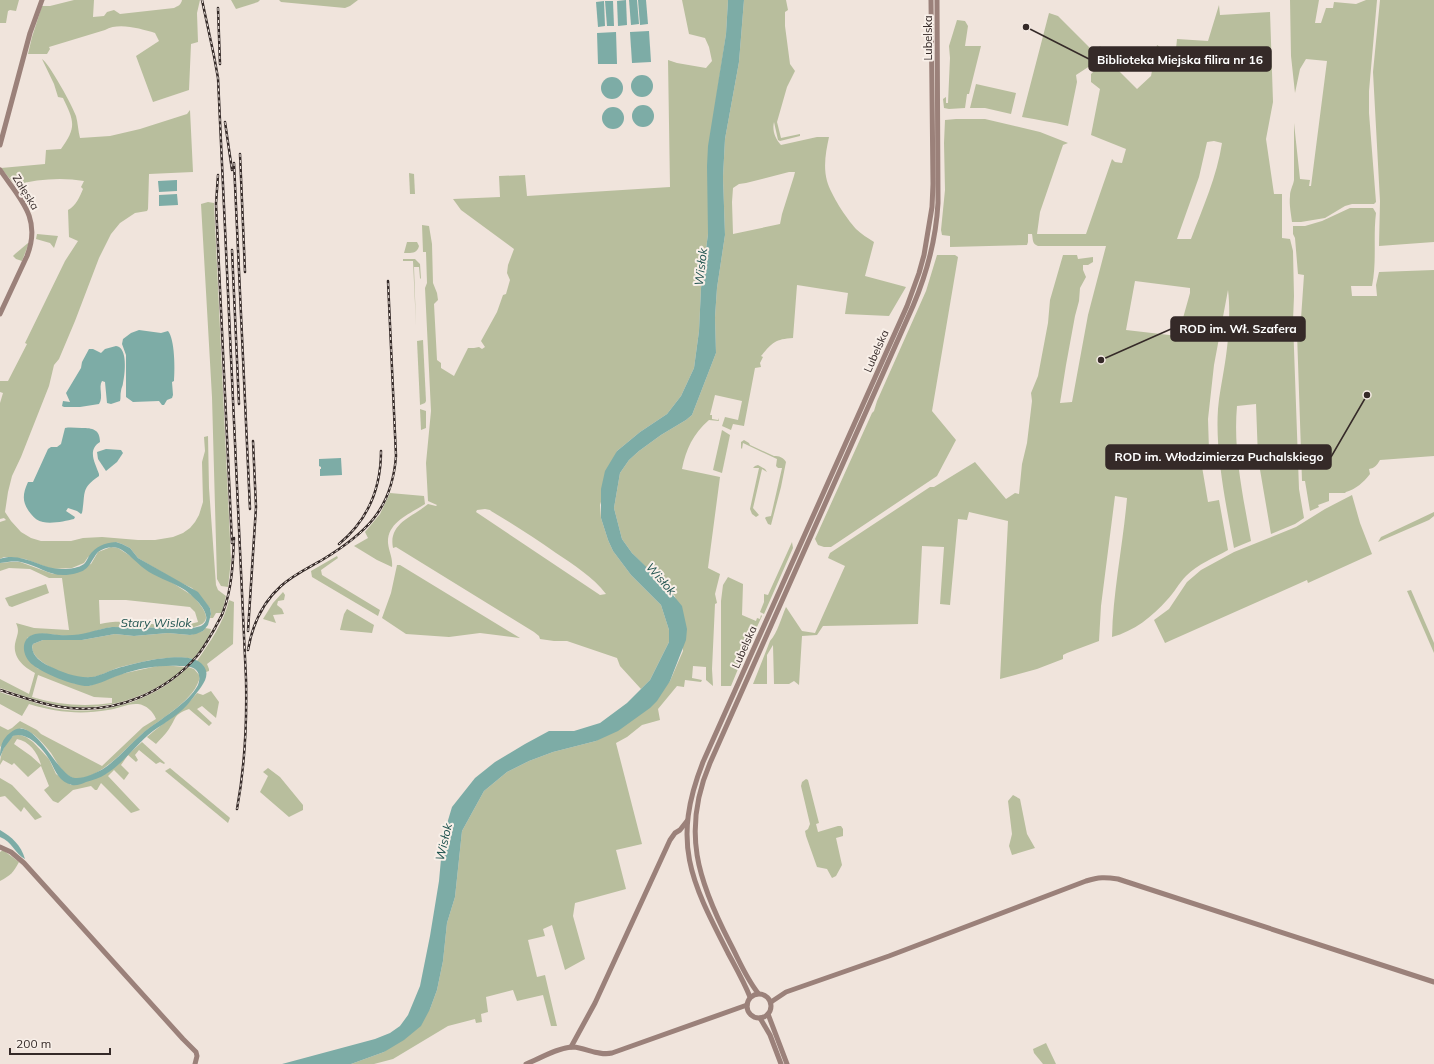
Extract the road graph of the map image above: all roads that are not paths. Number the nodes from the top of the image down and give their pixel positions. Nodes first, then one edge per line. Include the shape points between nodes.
1 (42, 0) edge
2 (931, 0) edge
3 (937, 0) edge
4 (0, 145) edge
5 (0, 170) edge
6 (936, 176) junction
7 (0, 314) edge
8 (687, 821) junction
9 (680, 830) junction
10 (687, 835) junction
11 (0, 847) edge
12 (702, 878) junction
13 (694, 880) junction
14 (1434, 982) edge
15 (758, 993) junction
16 (750, 997) junction
17 (770, 1000) junction
18 (747, 1008) junction
19 (768, 1014) junction
20 (760, 1018) junction
21 (571, 1047) junction
22 (195, 1064) edge
23 (526, 1064) edge
24 (781, 1064) edge
25 (787, 1064) edge

1 - 4 main road via 32,26
2 - 6 main road, Lubelska
3 - 6 main road, Lubelska
5 - 7 main road, Załęska via 27,210 33,232 27,256
6 - 8 main road, Lubelska via 928,239 912,294 697,779
6 - 12 main road, Lubelska via 938,211 928,266 920,290 708,768 698,797 694,835
8 - 9 main road
8 - 10 main road, Lubelska
9 - 10 main road
9 - 21 main road via 670,840 595,1003
10 - 13 main road, Lubelska
11 - 22 main road via 26,866 196,1052
12 - 13 main road via 700,882
12 - 15 main road, Lubelska via 718,920
13 - 16 main road, Lubelska
14 - 17 main road via 1118,879 1105,877 1086,881
15 - 16 main road
15 - 17 main road via 762,993
16 - 18 main road
17 - 19 main road via 771,1009
18 - 20 main road via 752,1016
18 - 21 main road via 612,1054
19 - 20 main road
19 - 25 main road
20 - 24 main road via 770,1035
21 - 23 main road

